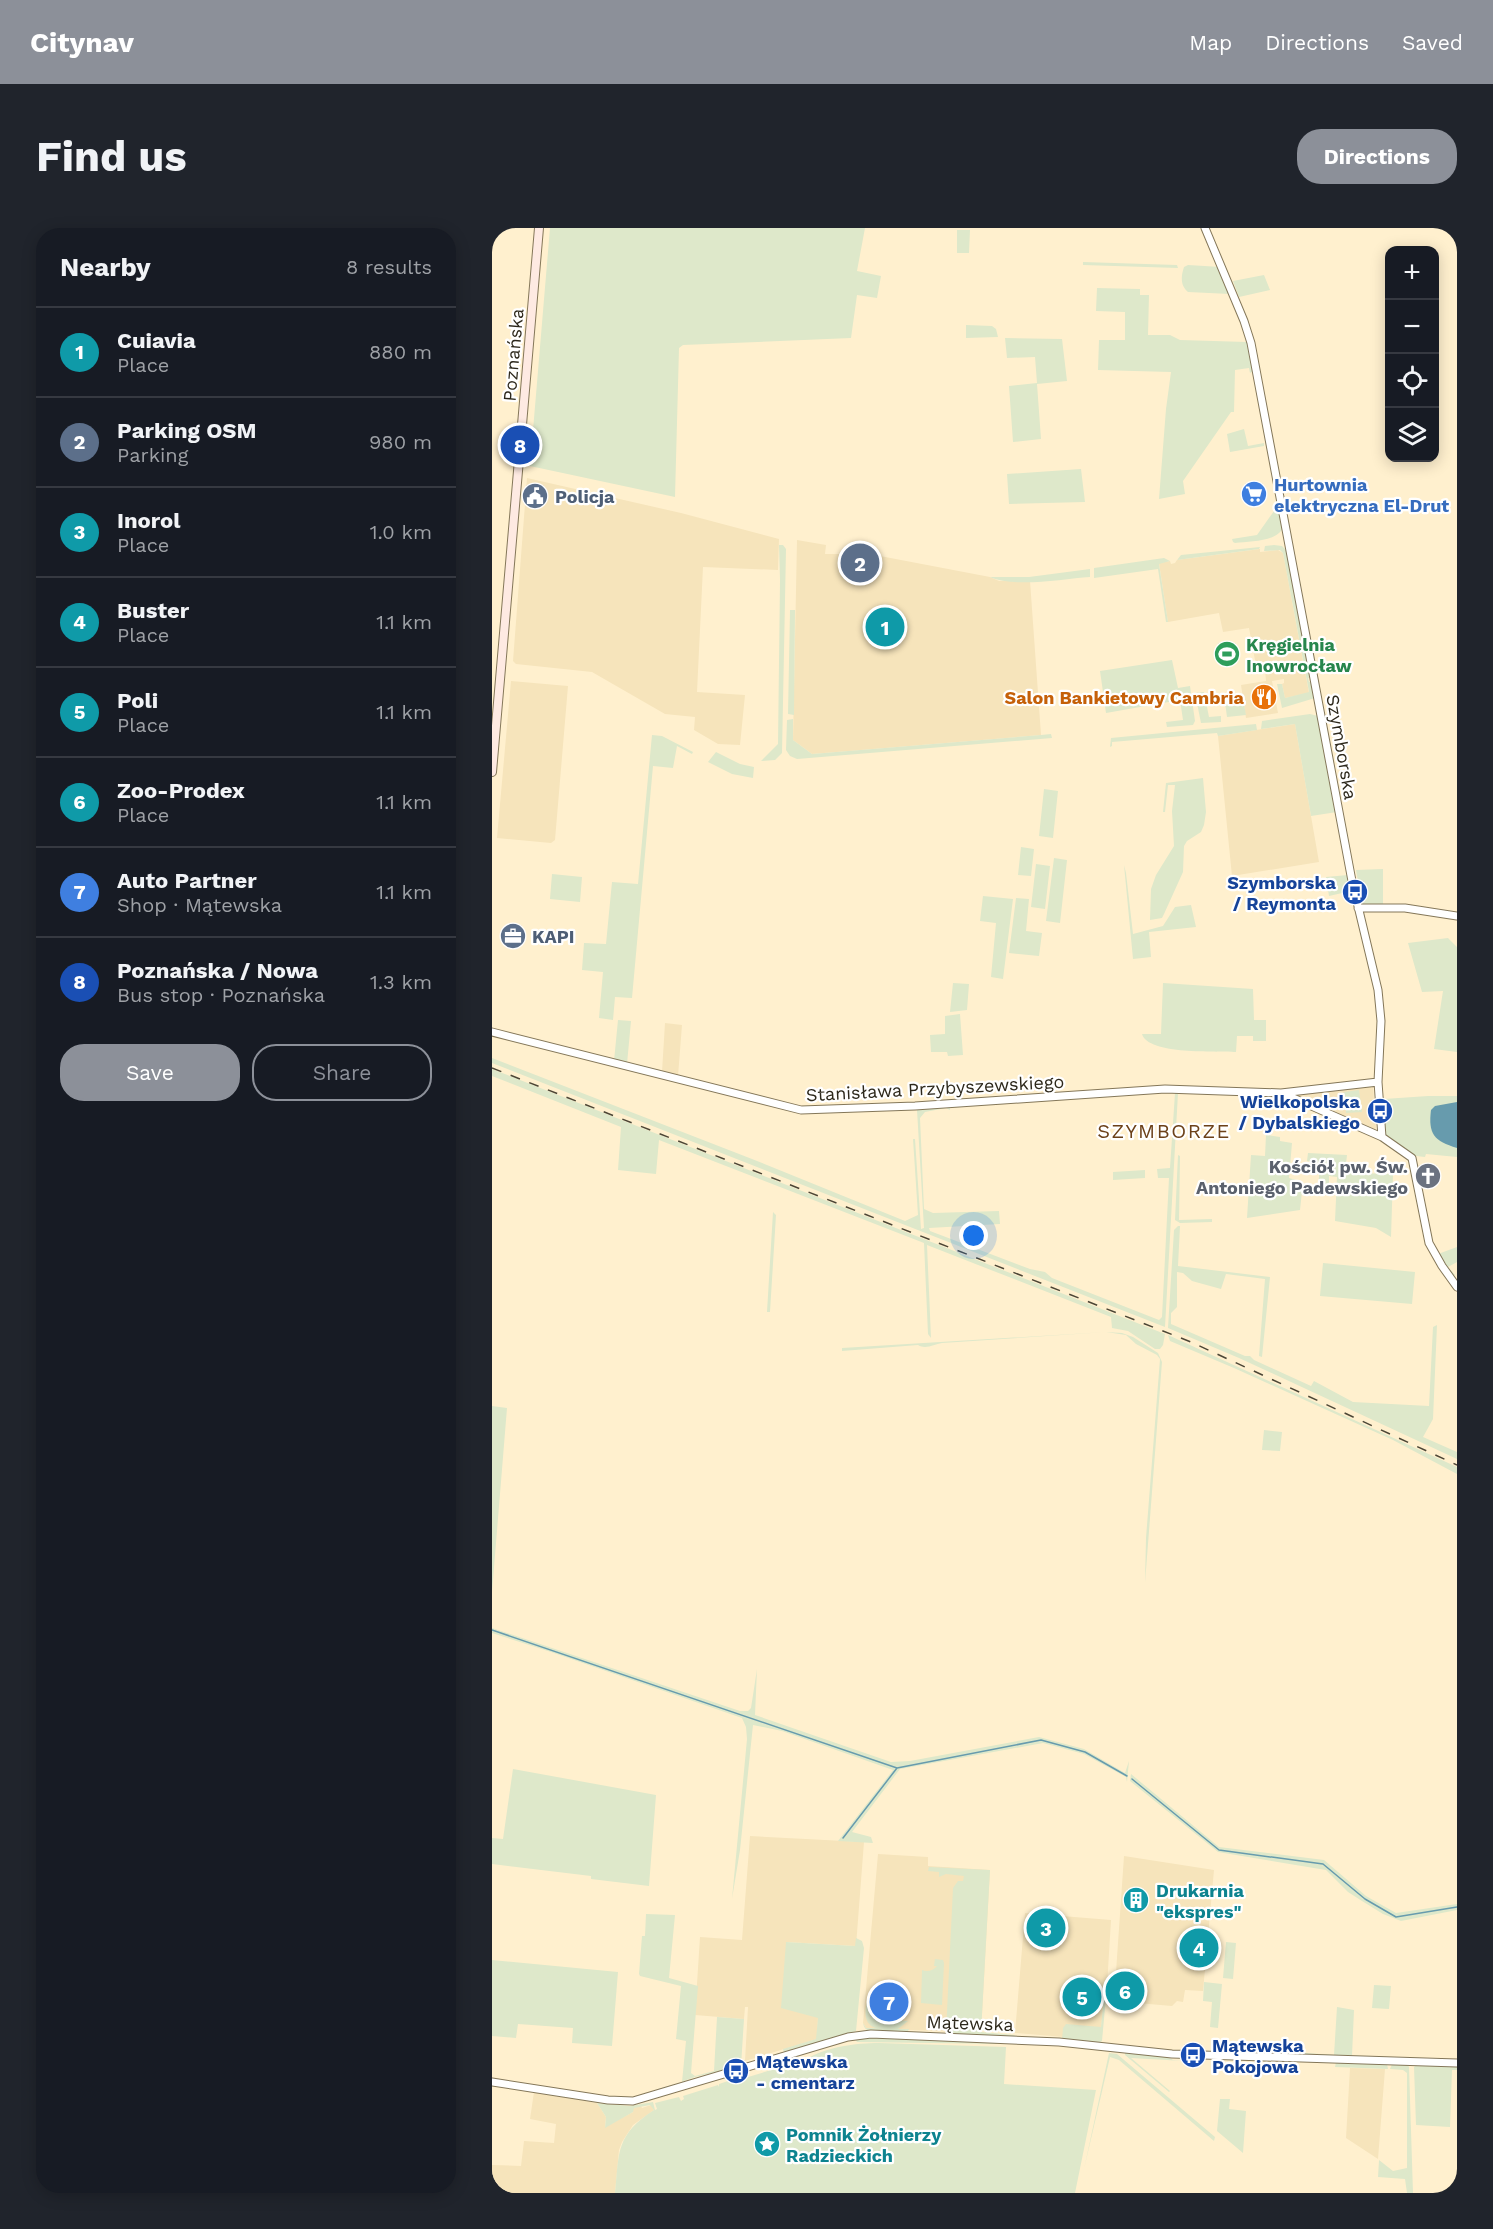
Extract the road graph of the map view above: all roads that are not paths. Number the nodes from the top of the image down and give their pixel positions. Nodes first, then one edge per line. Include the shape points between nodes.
1 (539, 228) edge
2 (1205, 228) edge
3 (492, 772) edge
4 (1358, 908) junction
5 (1457, 916) edge
6 (492, 1032) edge
7 (1378, 1082) junction
8 (1281, 1093) junction
9 (1382, 1137) junction
10 (1457, 1287) edge
11 (1457, 2063) edge
12 (492, 2082) edge

1 - 3 main road, Poznańska
2 - 4 street, Szymborska via 1251,343
4 - 5 street via 1405,908
4 - 7 street, Szymborska via 1380,1003
6 - 8 street, Stanisława Przybyszewskiego via 801,1110 1173,1089
7 - 8 street, Stanisława Przybyszewskiego
7 - 9 street, Szymborska
8 - 9 street, Stanisława Przybyszewskiego
9 - 10 street, Stanisława Przybyszewskiego via 1412,1158 1429,1243
11 - 12 street, Mątewska via 1172,2054 1048,2041 871,2034 848,2037 633,2101

